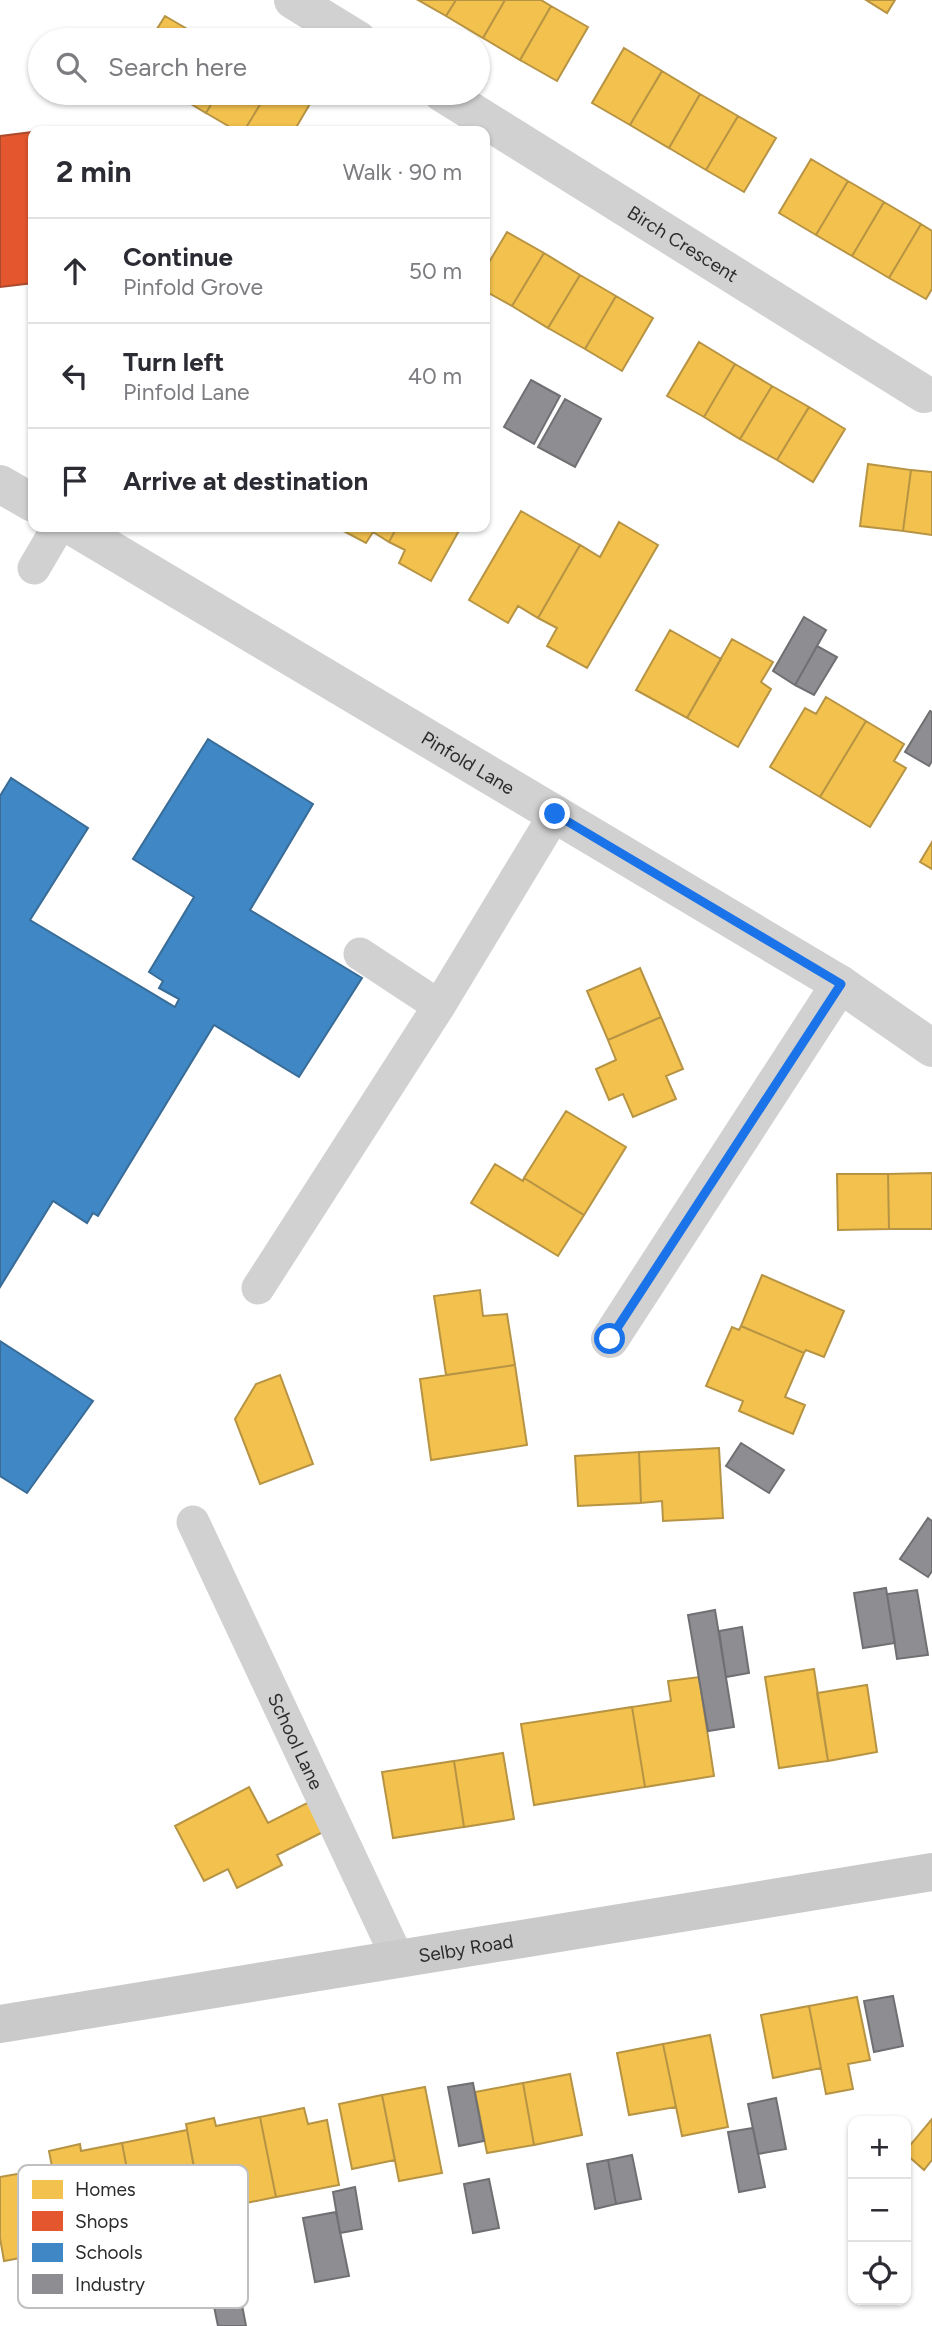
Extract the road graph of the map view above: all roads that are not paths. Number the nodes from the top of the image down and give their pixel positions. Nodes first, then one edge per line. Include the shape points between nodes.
1 (293, 0) edge
2 (338, 28) edge
3 (461, 105) edge
4 (924, 394) dead end
5 (0, 484) edge
6 (28, 500) edge
7 (55, 532) edge
8 (81, 532) edge
9 (34, 568) dead end
10 (555, 814) junction
11 (360, 954) dead end
12 (841, 984) junction
13 (439, 1006) junction
14 (932, 1048) edge
15 (258, 1288) dead end
16 (610, 1339) dead end
17 (193, 1522) dead end
18 (932, 1872) edge
19 (398, 1959) junction
20 (0, 2024) edge

1 - 2 street
3 - 4 street, Birch Crescent
5 - 6 street
7 - 9 lane
8 - 10 street, Pinfold Lane
10 - 12 street, Pinfold Lane
10 - 13 lane
11 - 13 lane
12 - 14 street, Pinfold Lane
12 - 16 street
13 - 15 lane
17 - 19 lane, School Lane
18 - 19 main road, Selby Road
19 - 20 main road, Selby Road

